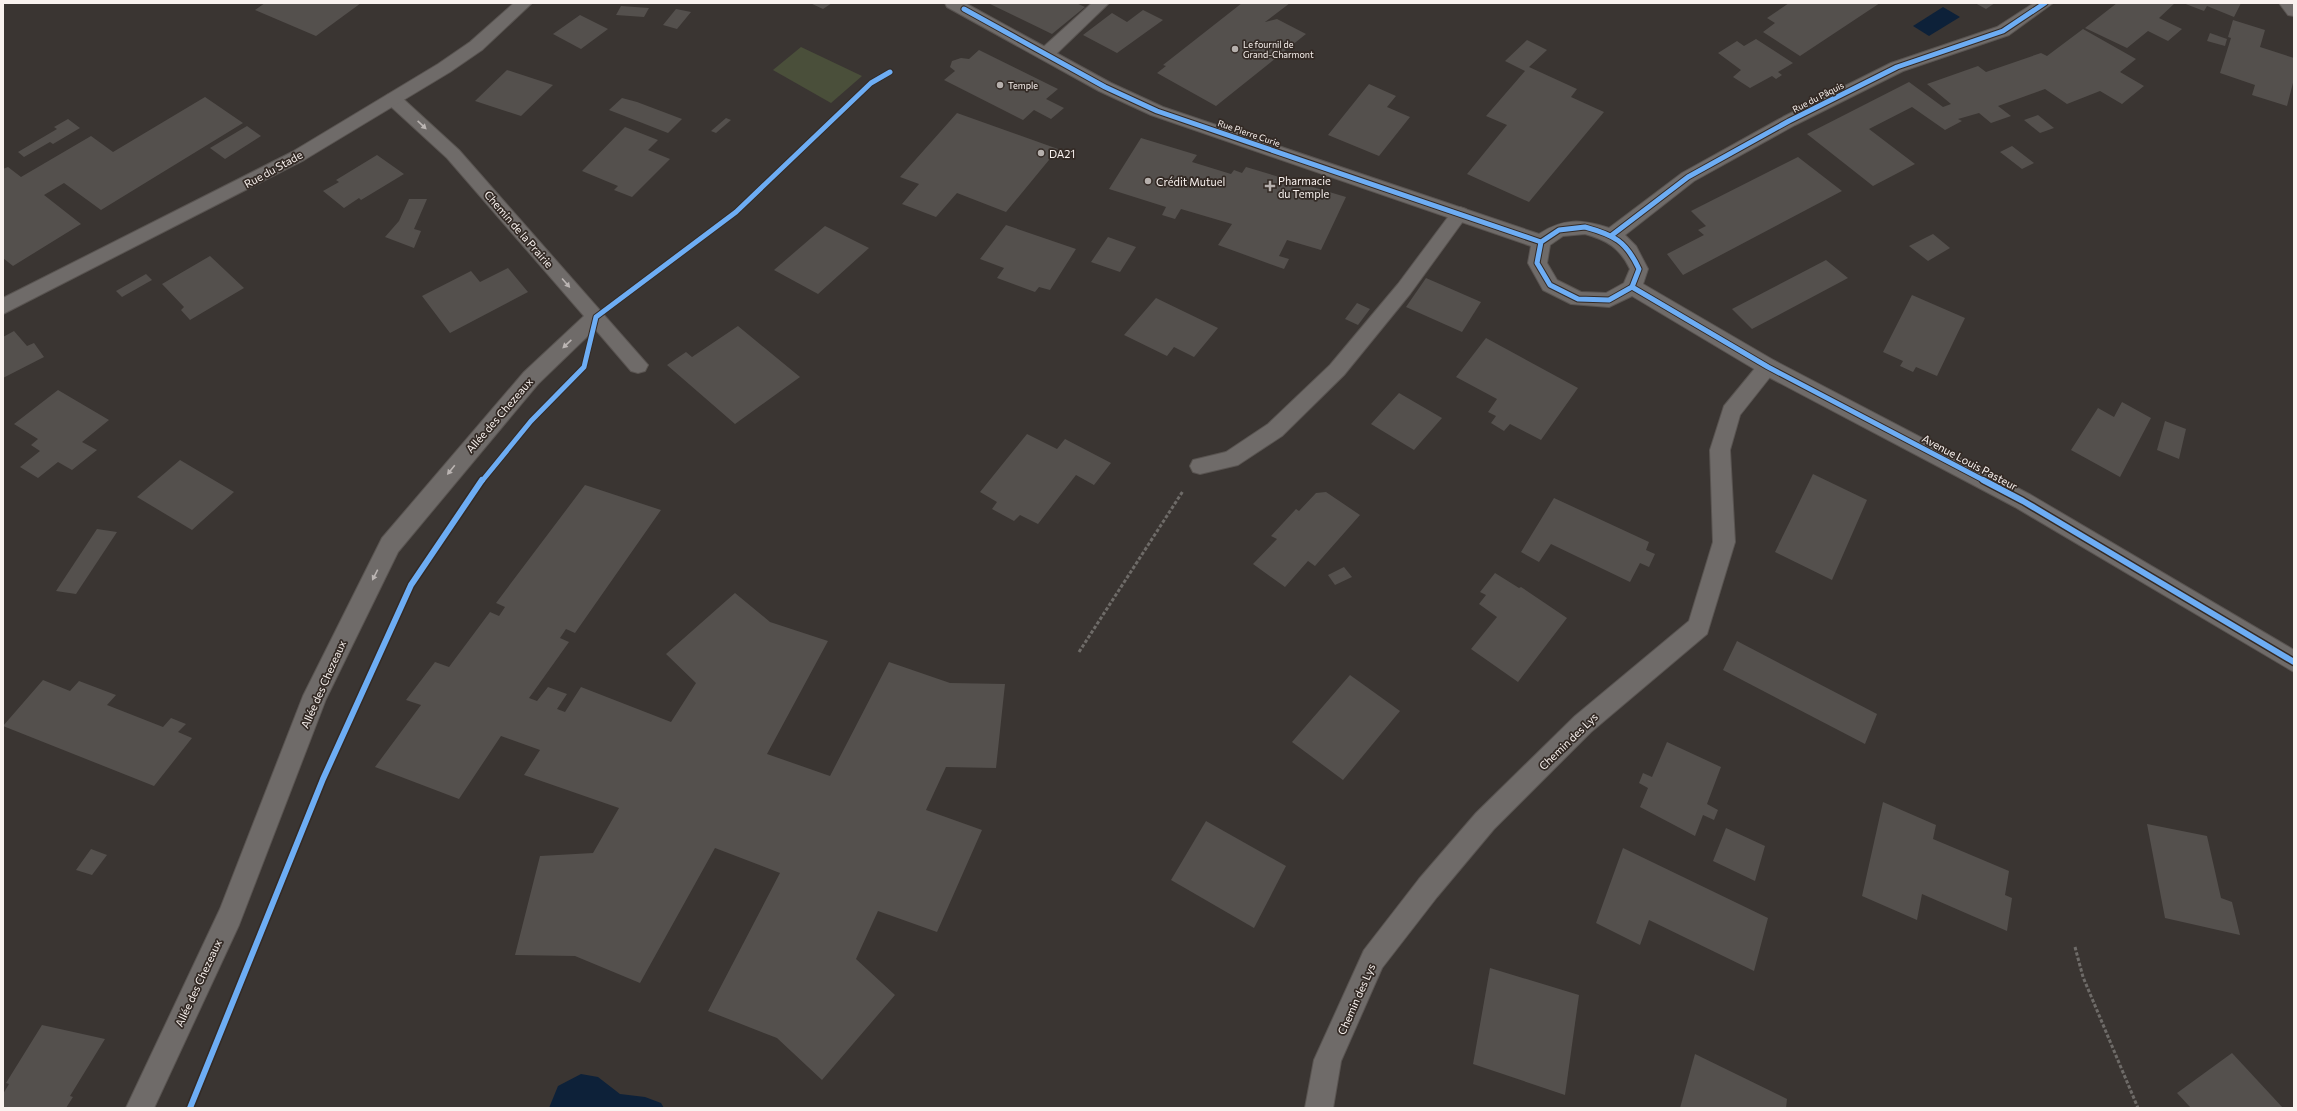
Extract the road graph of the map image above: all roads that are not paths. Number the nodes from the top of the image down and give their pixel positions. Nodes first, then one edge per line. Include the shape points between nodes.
1 (524, 3) edge
2 (953, 3) edge
3 (1101, 3) edge
4 (2045, 3) edge
5 (2287, 3) edge
6 (2294, 11) edge
7 (1046, 54) junction
8 (393, 98) junction
9 (1460, 213) junction
10 (1612, 234) junction
11 (1541, 242) junction
12 (1632, 287) junction
13 (3, 307) edge
14 (596, 317) junction
15 (638, 365) dead end
16 (1768, 367) junction
17 (1200, 466) road end
18 (2294, 662) edge
19 (140, 1108) edge
20 (1319, 1108) edge

1 - 8 street, Rue du Stade via 476,46
2 - 7 street, Rue Pierre Curie
3 - 7 lane
4 - 10 street, Rue du Pâquis via 2003,31 1897,67 1789,122 1688,177
5 - 6 street
7 - 9 street, Rue Pierre Curie via 1105,87 1157,111
8 - 13 street, Rue du Stade via 298,156
8 -> 14 street, Chemin de la Prairie via 453,154
9 - 11 street, Rue Pierre Curie
9 - 17 lane via 1404,289 1337,370 1274,430 1231,459
10 - 11 street via 1586,227 1559,230
10 - 12 street via 1631,250 1639,270
11 - 12 street via 1537,263 1550,285 1578,299 1609,300
12 - 16 street, Avenue Louis Pasteur
14 - 15 street, Chemin de la Prairie
14 -> 19 street, Allée des Chezeaux via 531,378 390,545 315,696 230,916
16 - 18 street, Avenue Louis Pasteur via 2023,501
16 - 20 street, Chemin des Lys via 1731,412 1720,450 1724,542 1699,627 1583,724 1485,821 1428,888 1373,959 1328,1060

